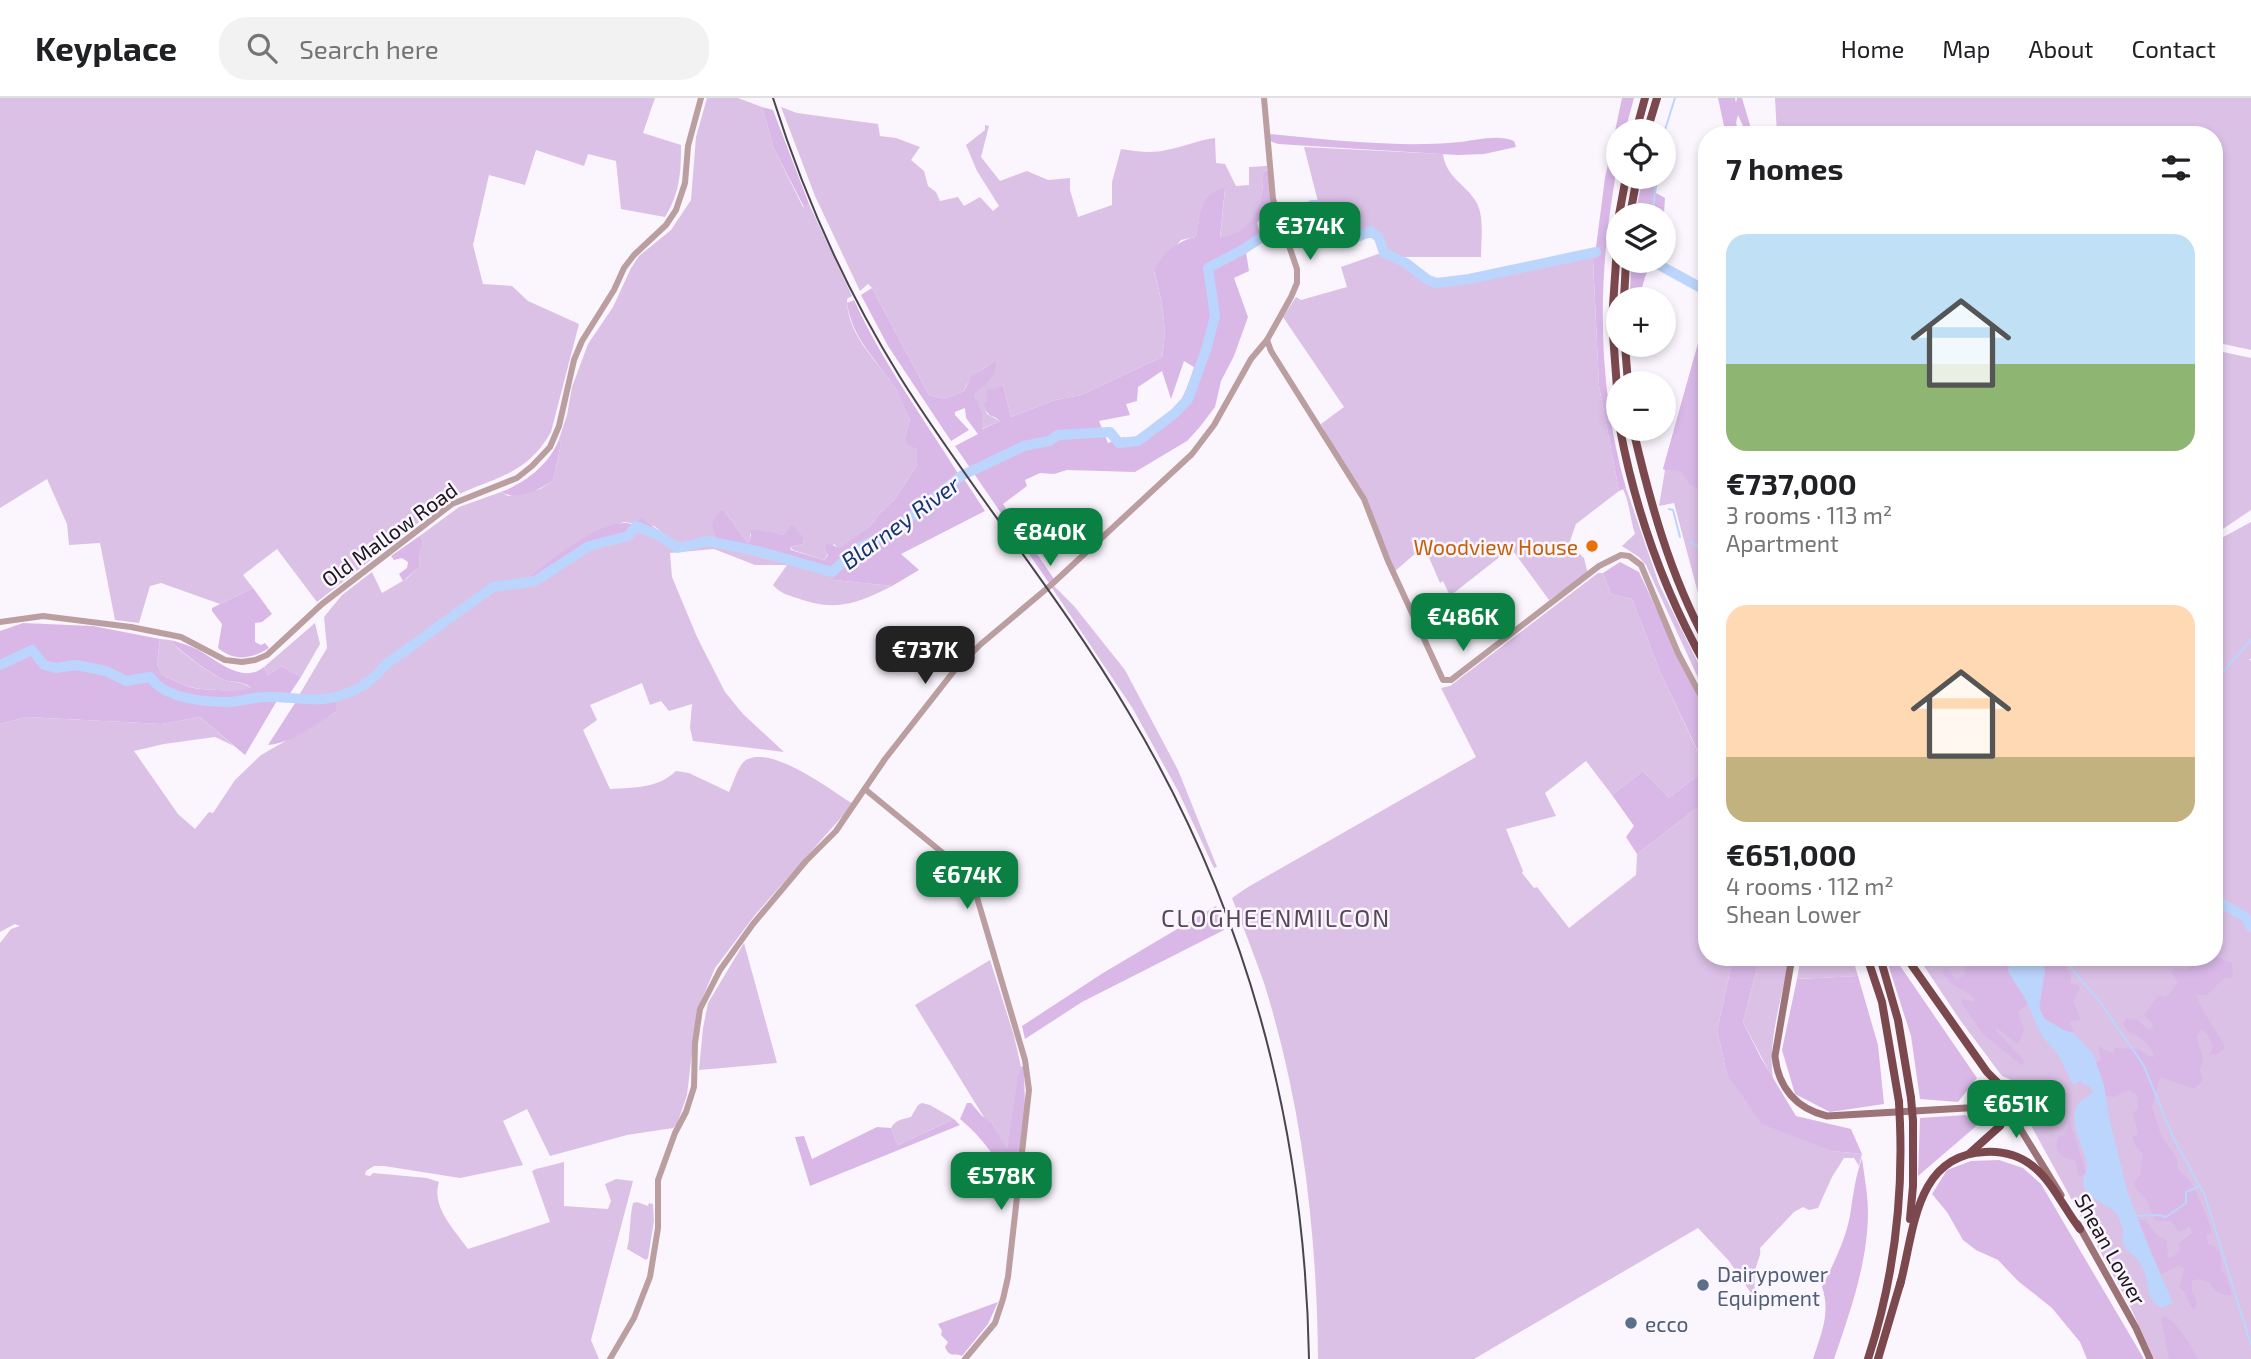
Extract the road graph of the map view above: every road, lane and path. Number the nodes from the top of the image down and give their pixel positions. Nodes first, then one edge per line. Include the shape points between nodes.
1 (701, 98) edge
2 (1264, 98) edge
3 (1645, 98) edge
4 (1657, 98) edge
5 (1639, 119) edge
6 (1651, 119) edge
7 (1615, 273) edge
8 (1267, 340) junction
9 (1616, 371) edge
10 (1623, 441) edge
11 (1636, 441) edge
12 (0, 622) edge
13 (1698, 624) edge
14 (1698, 652) edge
15 (1698, 691) edge
16 (866, 790) junction
17 (1790, 966) edge
18 (1870, 966) edge
19 (1883, 966) edge
20 (1912, 966) edge
21 (2006, 1091) junction
22 (1998, 1099) junction
23 (1966, 1108) junction
24 (2019, 1112) junction
25 (2005, 1115) junction
26 (1969, 1154) junction
27 (2040, 1157) junction
28 (2080, 1228) junction
29 (1900, 1286) junction
30 (610, 1359) edge
31 (965, 1359) edge
32 (1868, 1359) edge
33 (1878, 1359) edge
34 (2150, 1359) edge

1 - 12 street, Old Mallow Road via 676,210 624,268 582,341 573,360 559,426 550,447 532,467 517,478 452,505 255,660 234,662 181,637 131,627 43,616
2 - 8 street via 1273,200 1297,269 1291,298
3 - 5 highway
4 - 6 highway
7 - 9 highway
8 - 15 street via 1364,499 1443,680 1451,680 1598,566 1625,555 1639,562 1647,576
8 - 16 street via 1192,454 954,671
10 - 14 highway via 1652,552
11 - 13 highway via 1648,497
16 - 30 street via 836,831 753,923 707,991 700,1009 694,1087 657,1180 658,1228 650,1277 635,1318
16 - 31 street via 966,872 1025,1060 1029,1090 1008,1277 995,1323
17 - 23 main road via 1775,1056 1784,1087 1800,1105 1842,1117
18 - 32 highway, bridge via 1882,1002 1899,1102 1901,1179 1894,1255
19 - 29 highway, bridge via 1898,1020 1913,1121 1912,1207
20 - 21 highway via 1987,1072
21 - 22 main road
21 - 24 main road via 2022,1098
22 - 23 main road
22 - 25 main road
23 - 25 main road via 1991,1108
24 - 25 main road
24 - 27 main road, Shean Lower
25 - 26 highway via 2000,1126
25 - 27 main road, Shean Lower
26 - 28 highway via 1997,1152 2034,1167
26 - 29 highway via 1946,1165 1927,1185
27 - 28 main road, Shean Lower
28 - 34 main road, Shean Lower
29 - 33 highway

